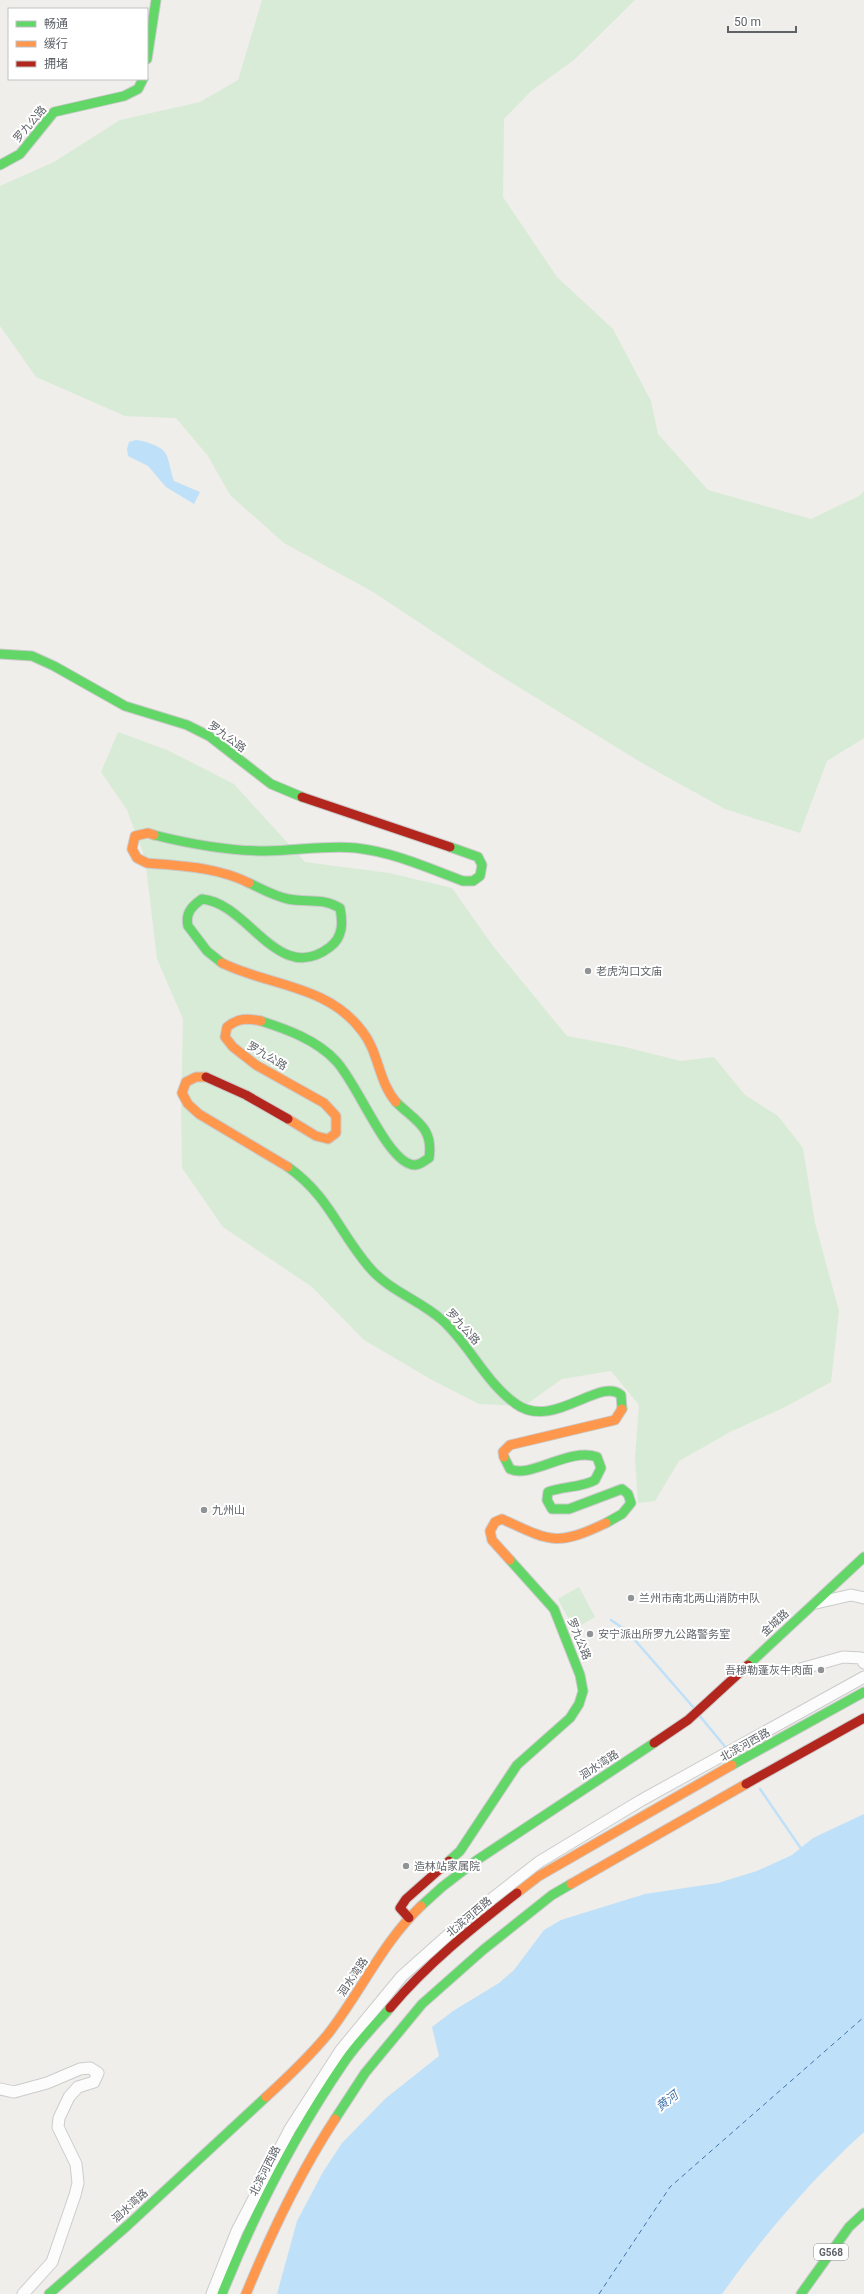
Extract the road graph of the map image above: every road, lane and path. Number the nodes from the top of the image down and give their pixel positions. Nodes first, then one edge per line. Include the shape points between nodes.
1 (156, 0) edge
2 (148, 52) edge
3 (142, 80) edge
4 (0, 165) edge
5 (0, 654) edge
6 (864, 1558) edge
7 (864, 1598) edge
8 (814, 1603) junction
9 (864, 1663) edge
10 (797, 1670) dead end
11 (864, 1677) edge
12 (864, 1692) edge
13 (703, 1706) joint
14 (864, 1718) edge
15 (409, 1918) junction
16 (0, 2089) edge
17 (864, 2212) edge
18 (23, 2294) edge
19 (48, 2294) edge
20 (212, 2294) edge
21 (222, 2294) edge
22 (246, 2294) edge
23 (801, 2294) edge

1 - 2 main road
3 - 4 main road, 罗九公路 via 138,89 124,96 54,112 20,154
5 - 15 main road, 罗九公路 via 32,656 125,706 187,725 209,736 271,784 478,857 482,865 480,876 473,881 463,881 380,852 355,848 265,851 224,849 194,845 148,833 136,836 132,849 137,858 148,863 218,872 235,876 272,895 290,900 330,901 340,908 344,924 341,935 334,944 320,953 302,958 283,954 274,948 218,900 207,898 196,902 187,914 187,926 208,954 225,964 250,975 312,992 348,1016 370,1043 385,1088 395,1101 423,1126 431,1137 432,1148 429,1158 420,1164 411,1166 401,1160 391,1149 335,1060 304,1038 272,1024 251,1020 237,1019 227,1027 225,1037 231,1047 324,1103 335,1113 339,1123 336,1133 328,1139 316,1136 246,1095 204,1076 186,1082 182,1093 188,1104 199,1114 299,1175 318,1193 376,1276 422,1304 450,1327 508,1399 521,1408 554,1411 604,1390 614,1391 621,1396 624,1406 622,1413 615,1420 519,1442 510,1445 503,1452 504,1462 512,1470 523,1472 579,1454 590,1454 597,1458 601,1466 600,1474 594,1480 584,1484 558,1487 548,1492 547,1500 552,1509 561,1511 611,1490 622,1489 628,1494 631,1503 626,1512 575,1538 562,1541 549,1541 502,1519 495,1522 490,1531 492,1540 554,1609 580,1675 583,1691 579,1704 570,1718 517,1765 460,1851 406,1899 400,1908
6 - 8 main road, 金城路
7 - 8 street via 851,1595
8 - 13 main road, 金城路
9 - 10 street via 861,1658 843,1657
11 - 20 street via 640,1801 538,1862 466,1919 402,1976 341,2050 290,2129 237,2231
12 - 21 main road, 北滨河西路 via 539,1876 468,1932 406,1988 346,2060 297,2137 245,2238
13 - 15 main road, 洄水湾路 via 693,1716 477,1860 442,1887
14 - 22 main road via 552,1895 483,1950 422,2004 365,2073 316,2148 265,2247
15 - 19 main road, 洄水湾路 via 393,1937 328,2033 294,2073 128,2225
16 - 18 street via 14,2092 47,2083 80,2069 90,2068 98,2073 94,2082 78,2088 69,2097 59,2118 58,2128 76,2164 78,2183 52,2262
17 - 23 main road, G568 via 849,2227

